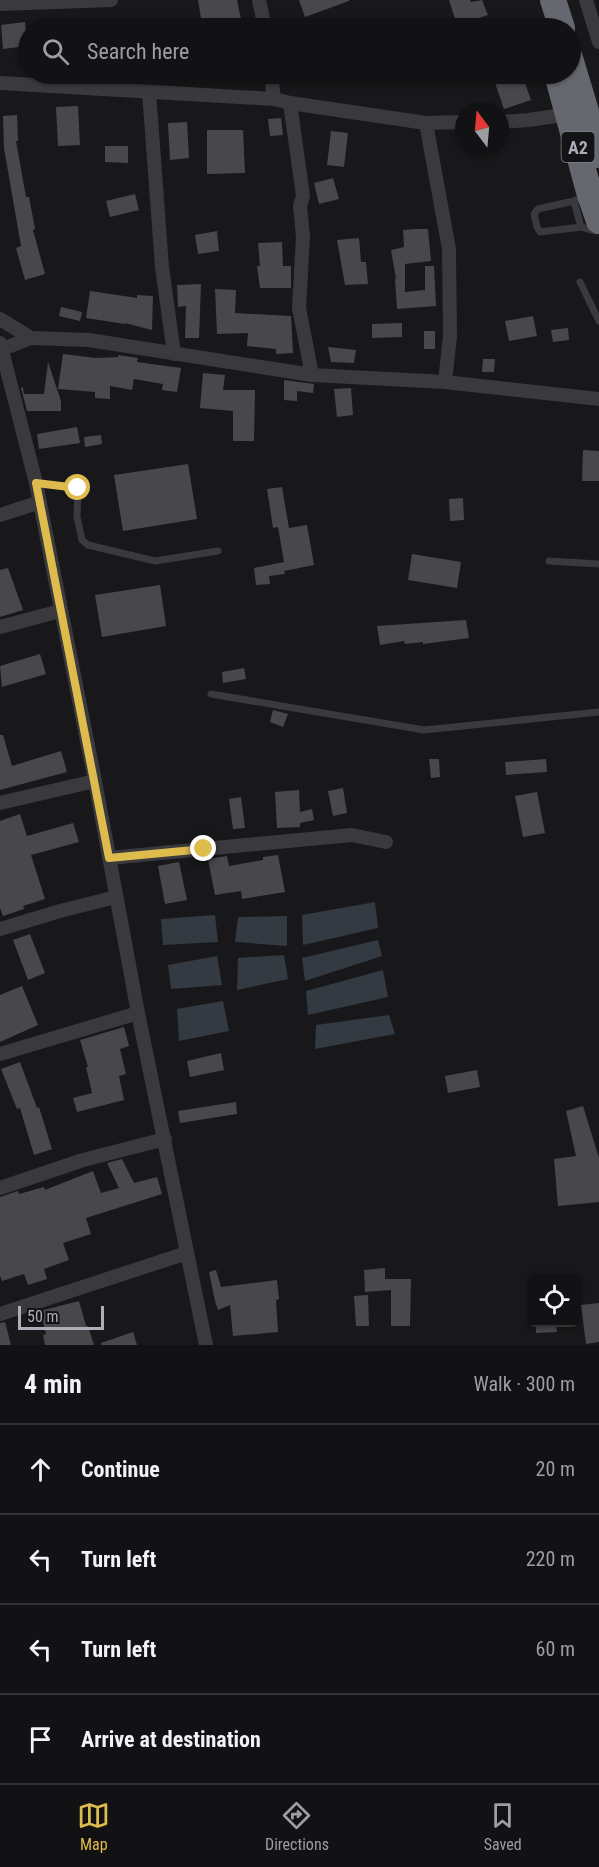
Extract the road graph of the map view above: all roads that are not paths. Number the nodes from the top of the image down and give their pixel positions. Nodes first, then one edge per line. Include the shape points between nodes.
1 (111, 0) edge
2 (259, 0) edge
3 (536, 0) edge
4 (554, 0) edge
5 (586, 0) edge
6 (0, 4) edge
7 (263, 18) edge
8 (541, 18) edge
9 (559, 18) edge
10 (599, 42) edge
11 (0, 83) edge
12 (272, 84) edge
13 (560, 84) edge
14 (578, 84) edge
15 (149, 92) junction
16 (274, 99) junction
17 (290, 103) junction
18 (569, 114) junction
19 (509, 121) edge
20 (426, 123) junction
21 (455, 123) edge
22 (599, 155) edge
23 (582, 198) junction
24 (590, 224) edge
25 (599, 232) edge
26 (580, 282) dead end
27 (0, 319) edge
28 (599, 321) edge
29 (32, 338) junction
30 (1, 348) edge
31 (174, 354) junction
32 (312, 375) junction
33 (445, 381) junction
34 (599, 399) edge
35 (36, 483) junction
36 (40, 502) junction
37 (0, 515) edge
38 (218, 551) dead end
39 (549, 561) dead end
40 (599, 564) edge
41 (60, 611) junction
42 (0, 627) edge
43 (211, 694) dead end
44 (599, 712) edge
45 (95, 781) junction
46 (0, 803) edge
47 (386, 842) dead end
48 (109, 858) junction
49 (116, 897) junction
50 (0, 929) edge
51 (138, 1013) junction
52 (0, 1054) edge
53 (165, 1138) junction
54 (0, 1188) edge
55 (187, 1253) junction
56 (0, 1314) edge
57 (206, 1345) edge

1 - 6 street
2 - 7 street
3 - 8 highway
4 - 9 highway
5 - 10 street
11 - 15 street
12 - 16 street
13 - 18 highway, A2
14 - 22 highway, A2
15 - 16 street
15 - 31 street via 162,267
16 - 17 street
17 - 20 street
17 - 32 street via 303,196 299,308
18 - 19 street
18 - 23 highway, A2
20 - 21 street
20 - 33 street via 449,249 450,336
23 - 24 highway, A2
23 - 24 lane via 538,209 534,214 537,226 540,232
24 - 25 lane
26 - 28 lane
27 - 29 street
29 - 30 street
29 - 31 street via 89,340
30 - 35 street
31 - 32 street
32 - 33 street
33 - 34 street
35 - 36 street
35 - 38 lane via 78,488 77,517 82,540 88,545 154,561
36 - 37 street
36 - 41 street
39 - 40 lane
41 - 42 street
41 - 45 street
43 - 44 lane via 424,730
45 - 46 street
45 - 48 street
47 - 48 street via 352,835
48 - 49 street
49 - 50 street
49 - 51 street
51 - 52 street
51 - 53 street
53 - 54 street
53 - 55 street
55 - 56 street
55 - 57 street

